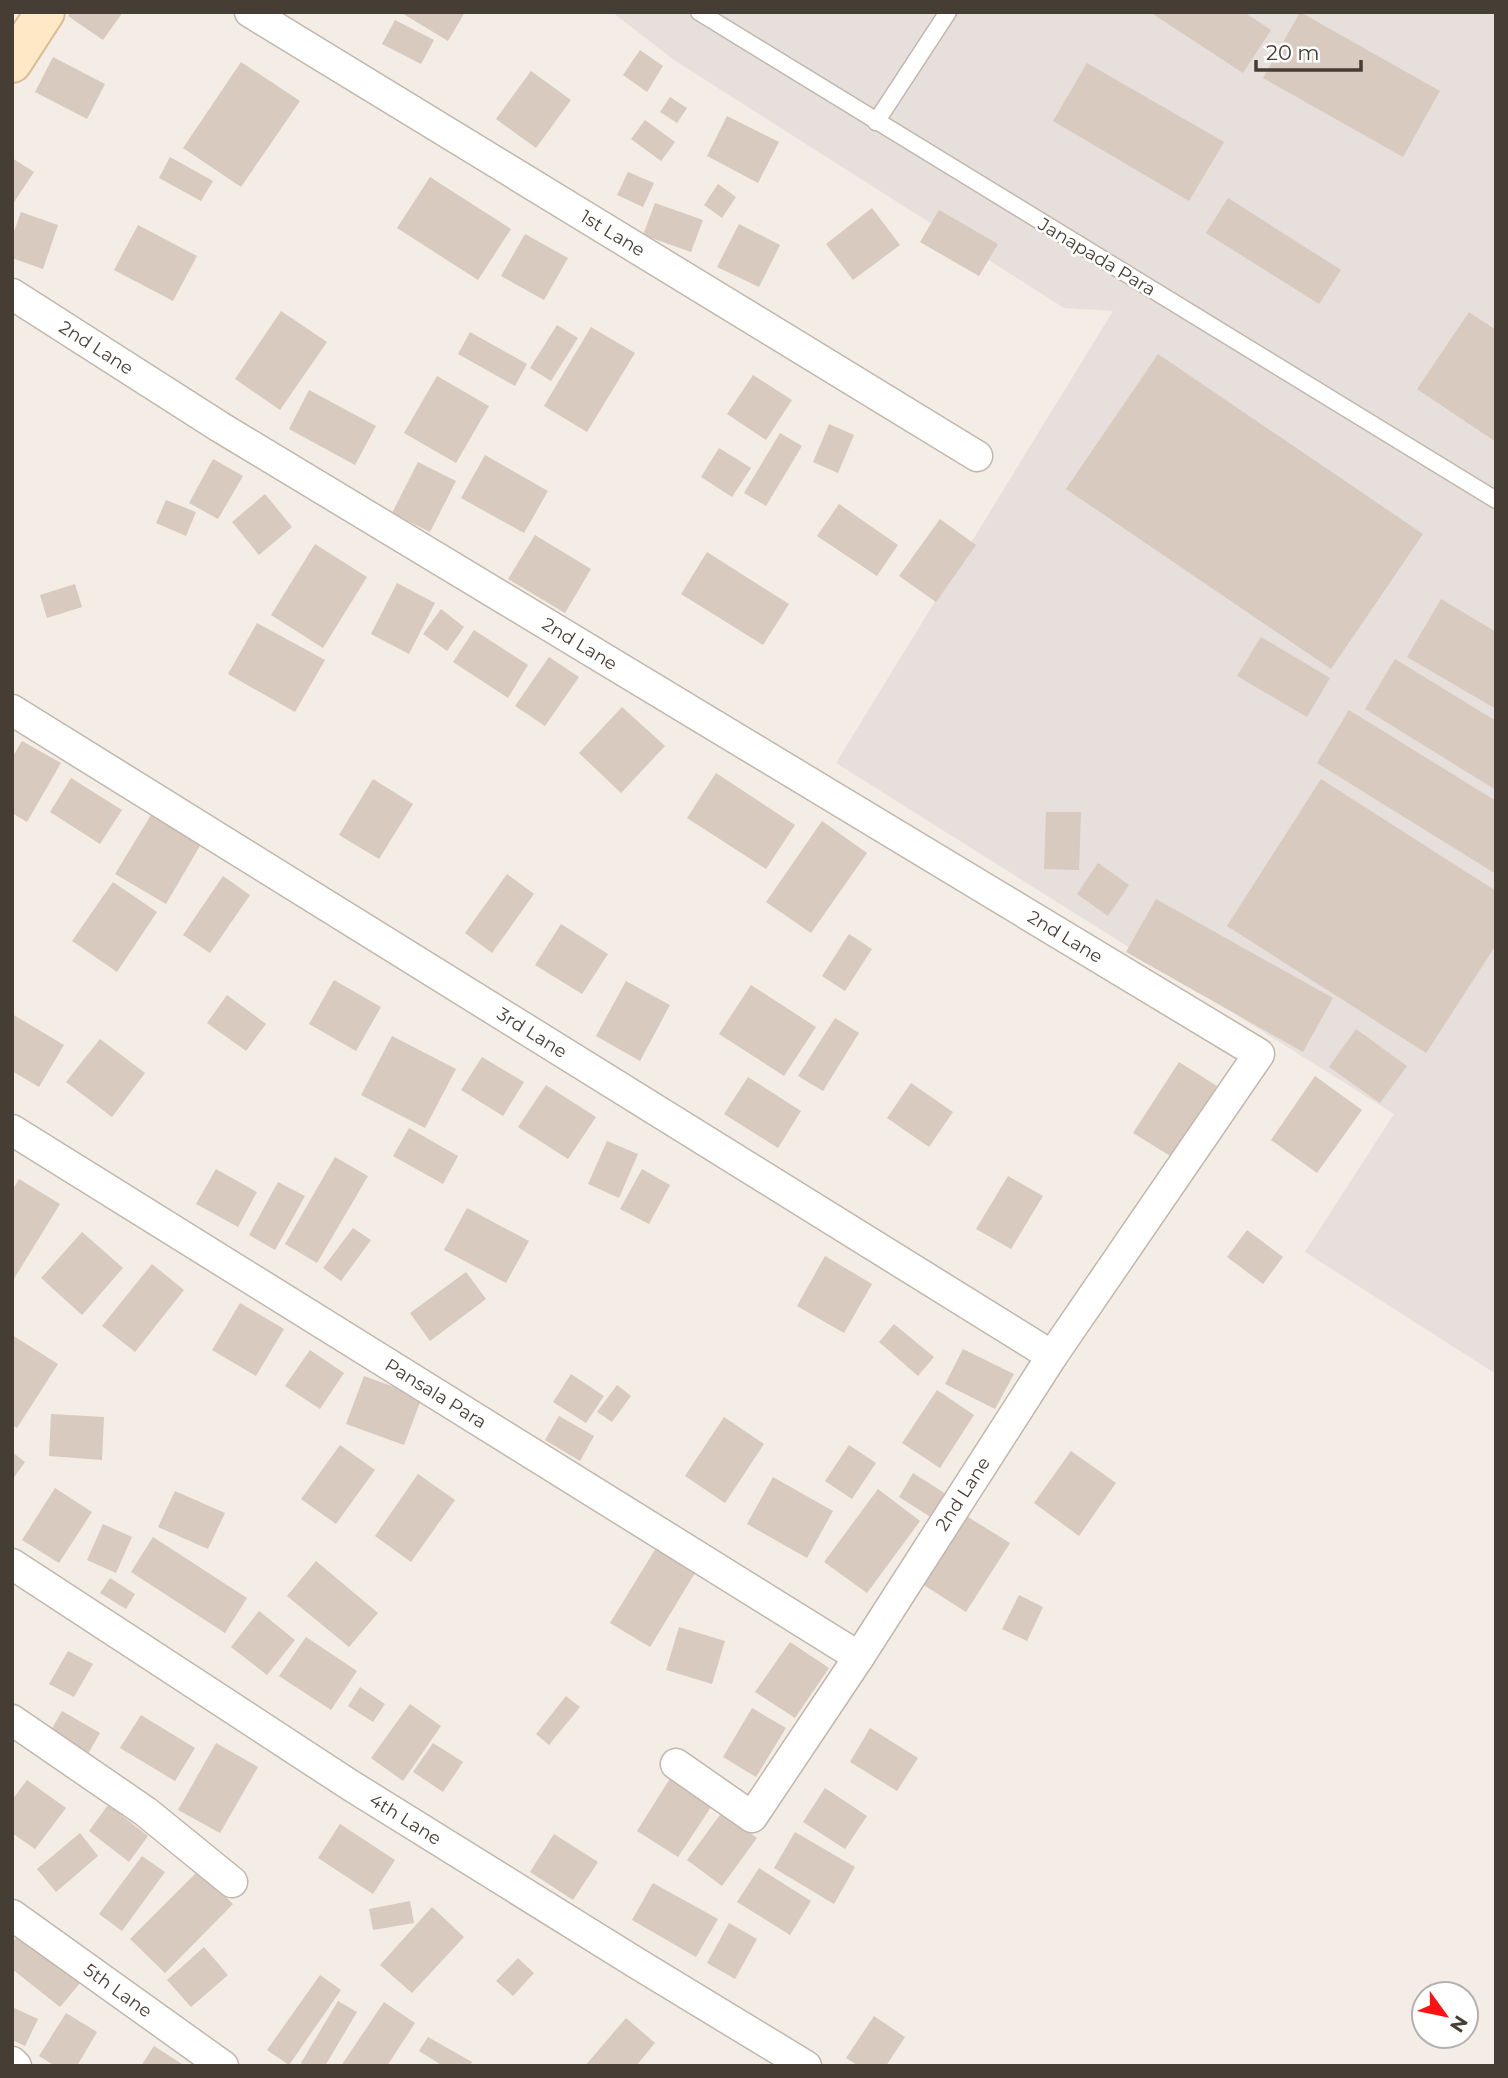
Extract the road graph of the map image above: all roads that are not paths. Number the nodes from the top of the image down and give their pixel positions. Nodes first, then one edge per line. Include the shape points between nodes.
1 (45, 12) edge
2 (250, 12) edge
3 (699, 12) edge
4 (948, 12) edge
5 (12, 63) edge
6 (876, 122) junction
7 (12, 294) edge
8 (977, 456) dead end
9 (1496, 500) edge
10 (12, 710) edge
11 (12, 1130) edge
12 (1052, 1356) junction
13 (12, 1564) edge
14 (859, 1657) junction
15 (12, 1720) edge
16 (676, 1764) dead end
17 (232, 1882) dead end
18 (12, 1915) edge
19 (223, 2066) edge
20 (806, 2066) edge

1 - 5 street
2 - 8 street, 1st Lane
3 - 6 lane, Janapada Para
4 - 6 lane
6 - 9 lane, Janapada Para
7 - 12 street, 2nd Lane via 220,427 1259,1054
10 - 12 street, 3rd Lane
11 - 14 street, Pansala Para
12 - 14 street, 2nd Lane
13 - 20 street, 4th Lane via 350,1785
14 - 16 street, 2nd Lane via 752,1816
15 - 17 street via 146,1812
18 - 19 street, 5th Lane

